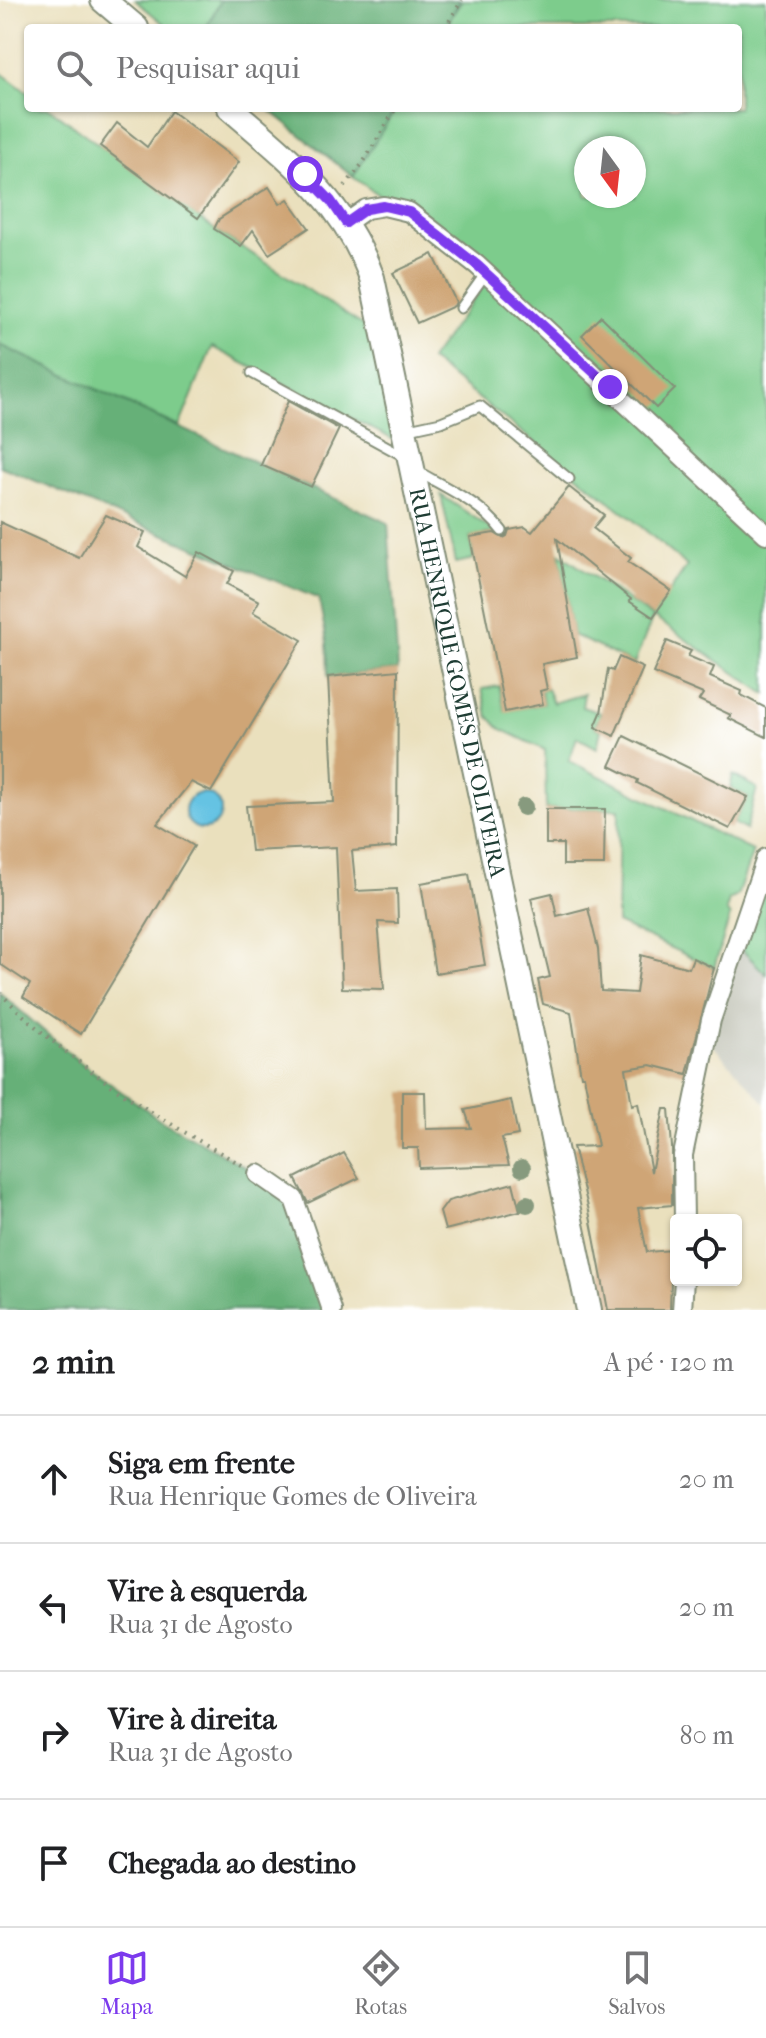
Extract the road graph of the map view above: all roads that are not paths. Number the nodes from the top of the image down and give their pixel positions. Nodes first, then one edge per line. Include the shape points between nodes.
1 (103, 0) edge
2 (131, 24) edge
3 (235, 112) edge
4 (346, 223) junction
5 (486, 273) junction
6 (461, 308) dead end
7 (252, 373) dead end
8 (404, 430) junction
9 (411, 464) junction
10 (569, 479) dead end
11 (502, 531) dead end
12 (766, 534) edge
13 (766, 858) edge
14 (258, 1174) road end
15 (684, 1214) edge
16 (684, 1286) edge
17 (332, 1310) edge
18 (589, 1310) edge
19 (682, 1310) edge

1 - 2 street
3 - 4 street, RUA HENRIQUE GOMES DE OLIVEIRA via 305,174
4 - 5 street via 366,209 384,206 409,212
4 - 8 street, RUA HENRIQUE GOMES DE OLIVEIRA via 372,278
5 - 6 lane
5 - 12 street
7 - 9 lane
8 - 9 street, RUA HENRIQUE GOMES DE OLIVEIRA
8 - 10 lane via 480,406
9 - 11 lane via 491,516
9 - 18 street, RUA HENRIQUE GOMES DE OLIVEIRA
13 - 15 street via 711,1020 683,1155
14 - 17 street via 294,1199
16 - 19 street

